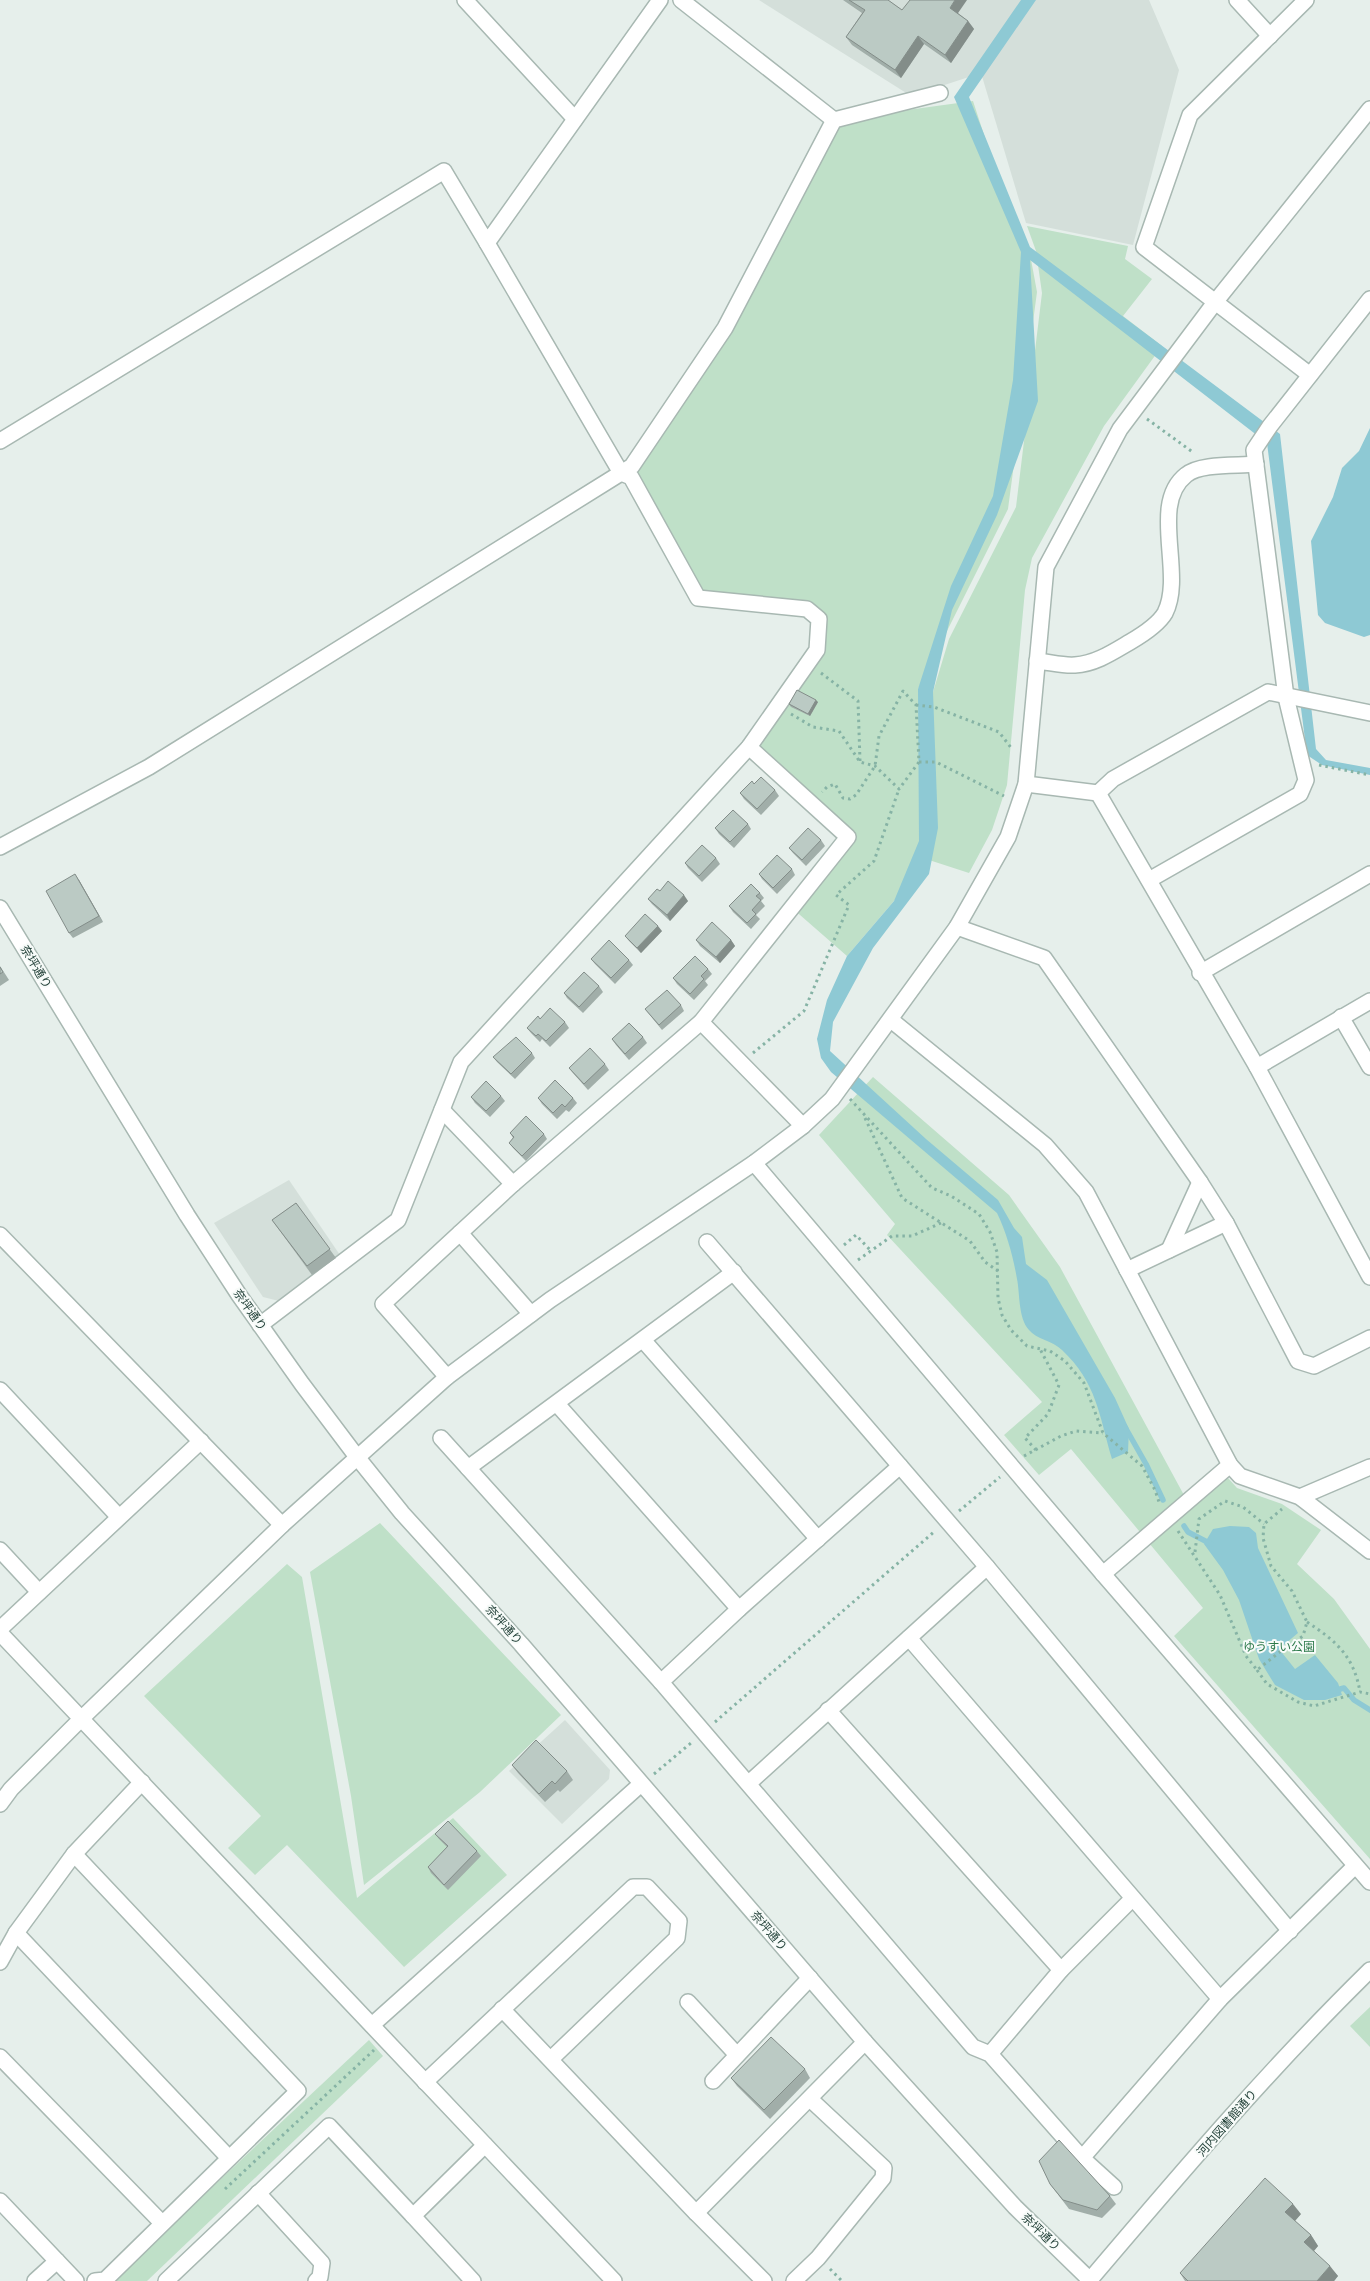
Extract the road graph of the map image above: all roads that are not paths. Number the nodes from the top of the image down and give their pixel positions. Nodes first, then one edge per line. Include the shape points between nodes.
1 (465, 0) edge
2 (660, 0) edge
3 (681, 0) edge
4 (1237, 0) edge
5 (1306, 0) edge
6 (1270, 36) junction
7 (940, 93) dead end
8 (1370, 110) edge
9 (575, 120) junction
10 (834, 120) junction
11 (487, 243) junction
12 (1370, 299) edge
13 (1216, 302) junction
14 (1310, 375) junction
15 (0, 441) edge
16 (1256, 464) junction
17 (621, 473) junction
18 (1037, 661) junction
19 (1299, 699) junction
20 (1370, 713) edge
21 (749, 747) junction
22 (1026, 784) junction
23 (1098, 794) junction
24 (0, 847) edge
25 (1370, 874) edge
26 (1149, 880) junction
27 (0, 908) edge
28 (957, 927) junction
29 (1200, 973) junction
30 (1370, 1001) edge
31 (1341, 1017) junction
32 (891, 1020) junction
33 (701, 1022) junction
34 (1257, 1067) junction
35 (1370, 1067) edge
36 (442, 1110) junction
37 (802, 1126) junction
38 (754, 1163) junction
39 (1200, 1182) junction
40 (513, 1184) junction
41 (1226, 1223) junction
42 (460, 1233) junction
43 (0, 1235) edge
44 (707, 1242) dead end
45 (1169, 1250) junction
46 (1127, 1270) junction
47 (734, 1272) junction
48 (1370, 1276) edge
49 (531, 1314) junction
50 (260, 1325) junction
51 (1370, 1338) edge
52 (643, 1340) junction
53 (448, 1377) junction
54 (0, 1390) edge
55 (557, 1404) junction
56 (440, 1438) dead end
57 (201, 1441) junction
58 (357, 1457) junction
59 (1230, 1465) junction
60 (900, 1466) junction
61 (1370, 1467) edge
62 (468, 1468) junction
63 (1300, 1497) junction
64 (119, 1517) junction
65 (282, 1525) junction
66 (818, 1539) junction
67 (0, 1550) edge
68 (1370, 1551) edge
69 (987, 1567) junction
70 (1103, 1574) junction
71 (39, 1592) junction
72 (739, 1609) junction
73 (0, 1629) edge
74 (0, 1633) edge
75 (909, 1638) junction
76 (662, 1682) junction
77 (828, 1710) junction
78 (81, 1719) junction
79 (142, 1782) junction
80 (749, 1783) junction
81 (641, 1784) junction
82 (0, 1804) edge
83 (74, 1854) junction
84 (1355, 1866) junction
85 (1370, 1882) edge
86 (1132, 1898) junction
87 (1290, 1931) junction
88 (16, 1933) junction
89 (0, 1962) edge
90 (1061, 1970) junction
91 (1370, 1970) edge
92 (810, 1978) junction
93 (1220, 1999) junction
94 (688, 2002) dead end
95 (502, 2008) junction
96 (372, 2025) junction
97 (865, 2042) junction
98 (990, 2054) junction
99 (737, 2055) junction
100 (0, 2057) edge
101 (551, 2058) junction
102 (713, 2081) dead end
103 (426, 2082) junction
104 (810, 2099) junction
105 (485, 2145) junction
106 (229, 2158) junction
107 (1082, 2158) junction
108 (1114, 2187) dead end
109 (258, 2194) junction
110 (0, 2201) edge
111 (696, 2213) junction
112 (412, 2216) junction
113 (162, 2223) junction
114 (57, 2261) junction
115 (1090, 2280) edge
116 (35, 2281) edge
117 (76, 2281) edge
118 (95, 2281) edge
119 (166, 2281) edge
120 (316, 2281) edge
121 (473, 2281) edge
122 (614, 2281) edge
123 (764, 2281) edge
124 (794, 2281) edge

1 - 9 street
2 - 9 street
3 - 10 street
4 - 6 street
5 - 6 street
6 - 13 street via 1190,115 1144,247
7 - 10 street
8 - 13 street
9 - 11 street
10 - 17 street via 725,328 632,466
11 - 15 street via 444,171
11 - 17 street
12 - 14 street
13 - 14 street
13 - 18 street via 1120,429 1046,567
14 - 16 street via 1254,450
16 - 18 street via 1195,469 1184,476 1173,492 1168,513 1172,589 1164,614 1144,634 1104,658 1076,665
16 - 19 street
17 - 21 street via 631,478 698,598 807,609 820,619 818,650
17 - 24 street via 149,767
18 - 22 street
19 - 20 street
19 - 23 street via 1268,692 1113,779
19 - 26 street via 1306,780 1300,794
21 - 33 street via 848,837
21 - 36 street via 461,1062
22 - 23 street
22 - 28 street via 1008,837
23 - 26 street
25 - 29 street
26 - 29 street
27 - 50 street, 奈坪通り via 187,1215
28 - 32 street
28 - 39 street via 1044,958
29 - 34 street
30 - 31 street
31 - 34 street
31 - 35 street
32 - 37 street via 832,1099
32 - 46 street via 1044,1144 1086,1192
33 - 37 street
33 - 40 street
34 - 48 street
36 - 40 street
36 - 50 street via 398,1220
37 - 38 street
38 - 49 street
38 - 70 street via 844,1269 1018,1462
39 - 41 street
39 - 45 street
40 - 42 street
41 - 45 street
41 - 51 street via 1298,1361 1314,1366
42 - 49 street
42 - 53 street via 383,1304
43 - 57 street
44 - 47 street
45 - 46 street
46 - 59 street
47 - 52 street
47 - 60 street
49 - 53 street
50 - 58 street, 奈坪通り
52 - 55 street
52 - 66 street
53 - 58 street
54 - 64 street
55 - 62 street
55 - 72 street
56 - 62 street
57 - 64 street
57 - 65 street
58 - 65 street
58 - 81 street, 奈坪通り via 402,1513 521,1644
59 - 63 street via 1240,1476
59 - 70 street
60 - 66 street
60 - 69 street
61 - 63 street
62 - 76 street
63 - 68 street
64 - 71 street
65 - 78 street
66 - 72 street
67 - 71 street
69 - 75 street
69 - 87 street
70 - 84 street
71 - 73 street
72 - 76 street
74 - 78 street
75 - 77 street
75 - 86 street
76 - 80 street
77 - 80 street
77 - 90 street
78 - 79 street
78 - 82 street
79 - 83 street
79 - 96 street
80 - 98 street via 973,2047
81 - 92 street, 奈坪通り
81 - 96 street
83 - 88 street
83 - 106 street via 298,2091
84 - 85 street
84 - 87 street
86 - 90 street
86 - 93 street
87 - 93 street
88 - 89 street
88 - 106 street
90 - 98 street
91 - 115 street, 河内図書館通り via 1245,2102
92 - 97 street, 奈坪通り
92 - 99 street
93 - 107 street
94 - 99 street
95 - 101 street
95 - 101 street via 634,1887 647,1887 679,1921 677,1938
95 - 103 street
96 - 103 street
97 - 104 street
97 - 115 street, 奈坪通り via 1015,2207
98 - 107 street
99 - 102 street
100 - 113 street
101 - 111 street
103 - 105 street
104 - 111 street
104 - 124 street via 884,2168 883,2178 818,2258
105 - 112 street
105 - 122 street
106 - 113 street
107 - 108 street
109 - 112 street via 329,2126
109 - 119 street
109 - 120 street via 322,2263 320,2277
110 - 114 street
111 - 123 street
112 - 121 street
113 - 118 street via 104,2280
114 - 116 street
114 - 117 street

